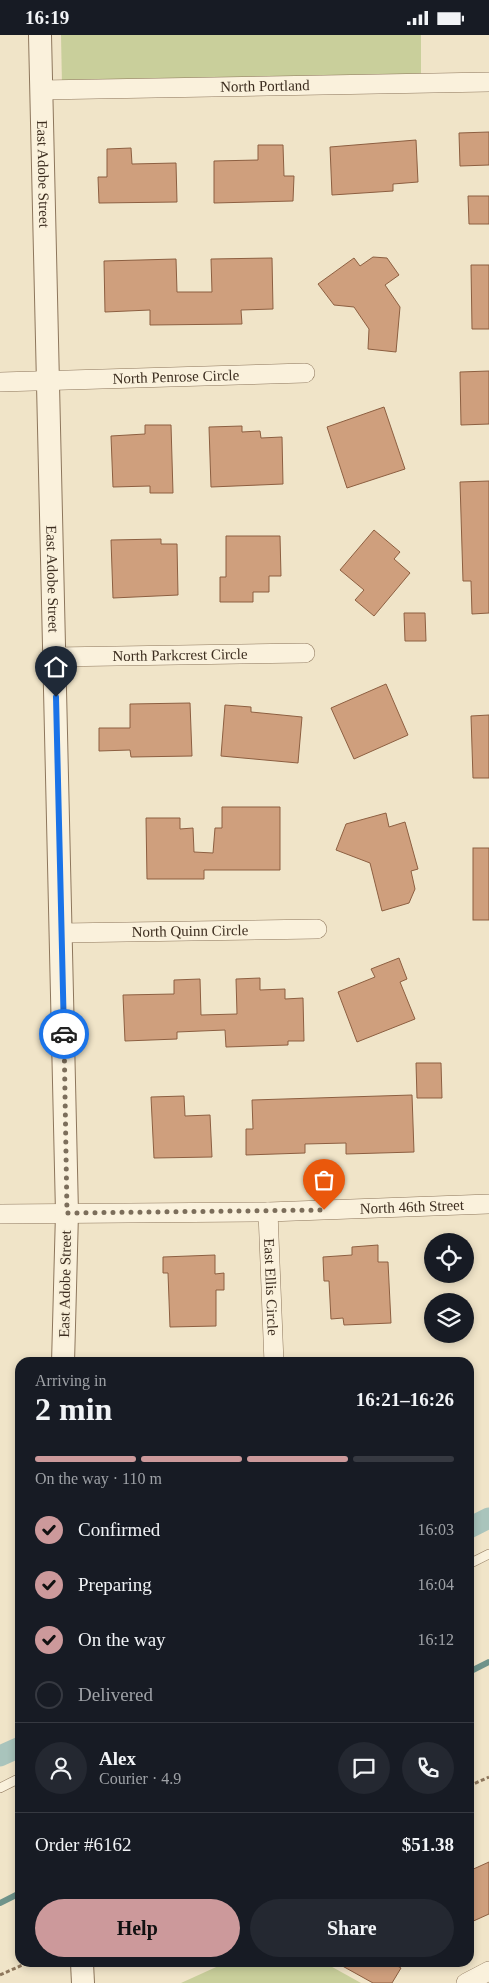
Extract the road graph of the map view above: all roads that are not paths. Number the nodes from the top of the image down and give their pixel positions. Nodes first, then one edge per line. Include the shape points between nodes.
1 (40, 35) edge
2 (489, 82) edge
3 (41, 90) junction
4 (305, 373) dead end
5 (47, 381) junction
6 (0, 383) edge
7 (305, 653) dead end
8 (54, 657) junction
9 (317, 929) dead end
10 (62, 933) junction
11 (489, 1204) edge
12 (268, 1211) junction
13 (67, 1213) junction
14 (0, 1214) edge
15 (64, 1357) edge
16 (274, 1357) edge
17 (489, 1554) edge
18 (474, 1562) edge
19 (15, 1780) edge
20 (0, 1788) edge
21 (82, 1967) edge
22 (489, 1971) edge
23 (83, 1983) edge
24 (466, 1983) edge

1 - 3 street, East Adobe Street
2 - 3 street, North Portland
3 - 5 street, East Adobe Street
4 - 5 street, North Penrose Circle
5 - 6 street, North Penrose Circle
5 - 8 street, East Adobe Street
7 - 8 street, North Parkcrest Circle
8 - 10 street, East Adobe Street
9 - 10 street, North Quinn Circle
10 - 13 street, East Adobe Street
11 - 12 street, North 46th Street
12 - 13 street, North 46th Street
12 - 16 street, East Ellis Circle
13 - 14 street, North 46th Street
13 - 15 street, East Adobe Street
17 - 18 lane
19 - 20 lane
21 - 23 street
22 - 24 street

